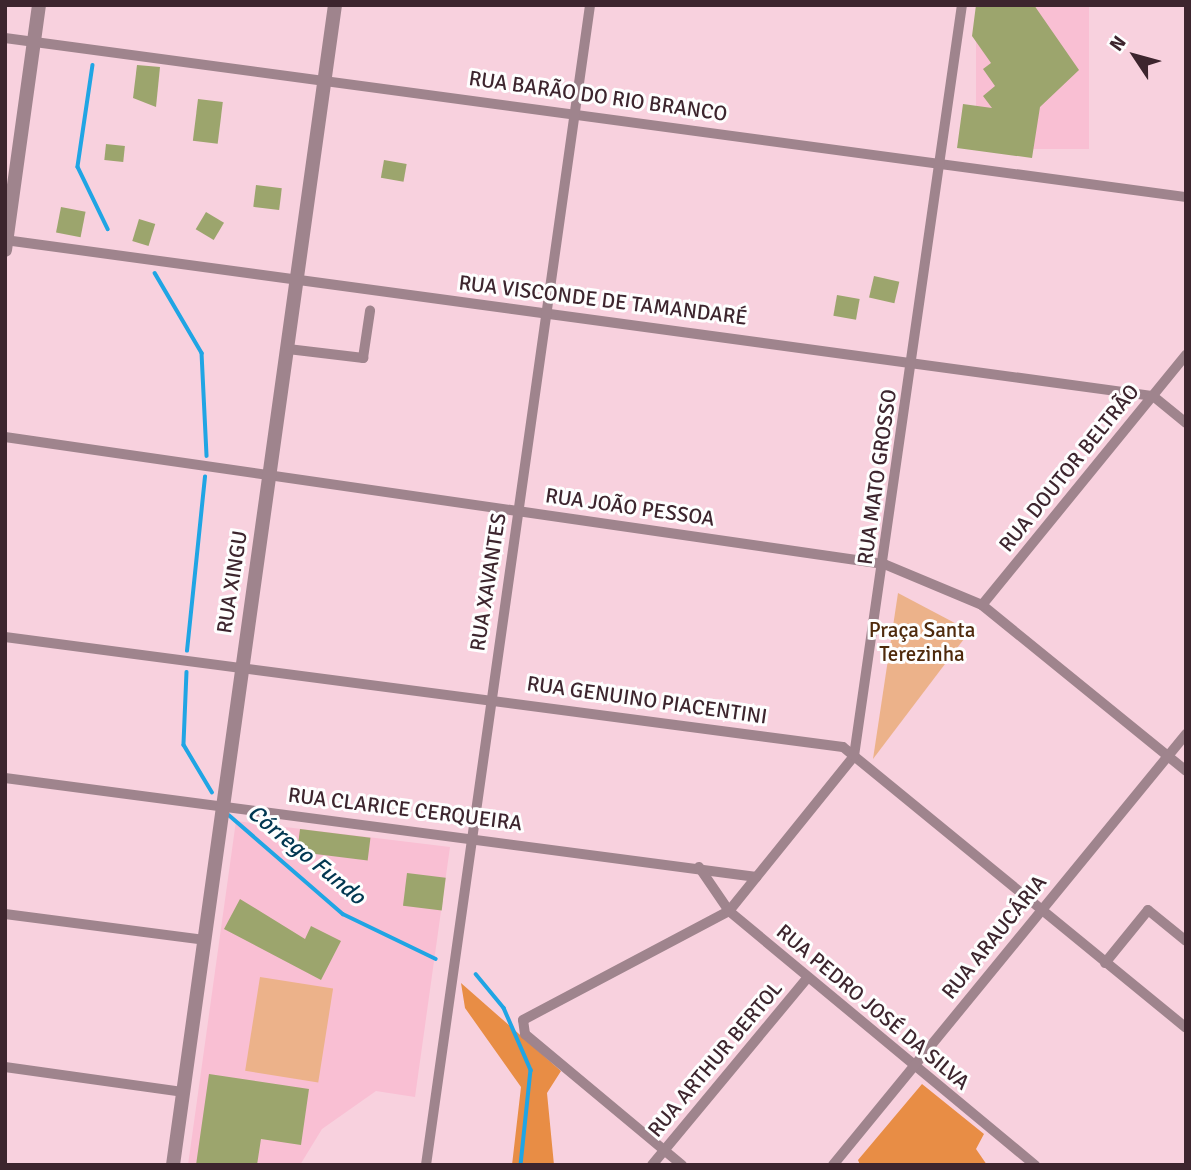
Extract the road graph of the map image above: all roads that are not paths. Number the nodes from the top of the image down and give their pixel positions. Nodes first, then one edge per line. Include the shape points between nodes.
1 (39, 5) edge
2 (335, 5) edge
3 (590, 5) edge
4 (961, 5) edge
5 (5, 38) edge
6 (34, 42) junction
7 (326, 79) junction
8 (575, 112) junction
9 (941, 164) junction
10 (1186, 197) edge
11 (6, 244) edge
12 (298, 280) junction
13 (370, 311) dead end
14 (548, 313) junction
15 (288, 349) junction
16 (1186, 355) edge
17 (914, 361) junction
18 (1153, 396) junction
19 (1186, 423) edge
20 (5, 437) edge
21 (269, 476) junction
22 (520, 510) junction
23 (884, 564) junction
24 (982, 606) junction
25 (5, 636) edge
26 (240, 669) junction
27 (489, 696) junction
28 (1186, 734) edge
29 (854, 756) junction
30 (1168, 756) junction
31 (1186, 771) edge
32 (5, 778) edge
33 (220, 806) junction
34 (471, 836) junction
35 (699, 867) junction
36 (758, 877) junction
37 (729, 911) junction
38 (1040, 911) junction
39 (5, 914) edge
40 (204, 940) junction
41 (1186, 941) edge
42 (1105, 963) junction
43 (808, 977) junction
44 (1186, 1028) edge
45 (5, 1067) edge
46 (913, 1067) junction
47 (182, 1092) junction
48 (664, 1150) junction
49 (173, 1165) edge
50 (426, 1165) edge
51 (652, 1165) edge
52 (682, 1165) edge
53 (833, 1165) edge
54 (1035, 1165) edge

1 - 6 street
2 - 7 street, RUA XINGU
3 - 8 street, RUA XAVANTES
4 - 9 street, RUA MATO GROSSO
5 - 6 street, RUA BARÃO DO RIO BRANCO
6 - 7 street, RUA BARÃO DO RIO BRANCO
6 - 11 street
7 - 8 street, RUA BARÃO DO RIO BRANCO
7 - 12 street, RUA XINGU
8 - 9 street, RUA BARÃO DO RIO BRANCO
8 - 14 street, RUA XAVANTES
9 - 10 street, RUA BARÃO DO RIO BRANCO
9 - 17 street, RUA MATO GROSSO
11 - 12 street, RUA VISCONDE DE TAMANDARÉ
12 - 14 street, RUA VISCONDE DE TAMANDARÉ
12 - 15 street, RUA XINGU
13 - 15 street via 363,358
14 - 17 street, RUA VISCONDE DE TAMANDARÉ
14 - 22 street, RUA XAVANTES
15 - 21 street, RUA XINGU
16 - 18 street, RUA DOUTOR BELTRÃO
17 - 18 street, RUA VISCONDE DE TAMANDARÉ
17 - 23 street, RUA MATO GROSSO
18 - 19 street
18 - 24 street, RUA DOUTOR BELTRÃO
20 - 21 street, RUA JOÃO PESSOA
21 - 22 street, RUA JOÃO PESSOA
21 - 26 street, RUA XINGU
22 - 23 street, RUA JOÃO PESSOA
22 - 27 street, RUA XAVANTES
23 - 24 street, RUA JOÃO PESSOA
23 - 29 street, RUA MATO GROSSO
24 - 30 street, RUA JOÃO PESSOA
25 - 26 street, RUA GENUINO PIACENTINI
26 - 27 street, RUA GENUINO PIACENTINI
26 - 33 street, RUA XINGU
27 - 29 street, RUA GENUINO PIACENTINI via 843,747
27 - 34 street, RUA XAVANTES
28 - 30 street, RUA ARAUCÁRIA
29 - 36 street, RUA MATO GROSSO
29 - 38 street, RUA GENUINO PIACENTINI
30 - 31 street, RUA JOÃO PESSOA
30 - 38 street, RUA ARAUCÁRIA
32 - 33 street, RUA CLARICE CERQUEIRA
33 - 34 street, RUA CLARICE CERQUEIRA
33 - 40 street, RUA XINGU
34 - 35 street, RUA CLARICE CERQUEIRA
34 - 50 street, RUA XAVANTES
35 - 36 street, RUA CLARICE CERQUEIRA
35 - 37 street, RUA PEDRO JOSÉ DA SILVA
36 - 37 street, RUA MATO GROSSO
37 - 43 street, RUA PEDRO JOSÉ DA SILVA
37 - 48 street via 523,1020 525,1034
38 - 42 street, RUA GENUINO PIACENTINI
38 - 46 street, RUA ARAUCÁRIA
39 - 40 street
40 - 47 street, RUA XINGU
41 - 42 street via 1148,911
42 - 44 street, RUA GENUINO PIACENTINI
43 - 46 street, RUA PEDRO JOSÉ DA SILVA
43 - 48 street, RUA ARTHUR BERTOL
45 - 47 street
46 - 53 street, RUA ARAUCÁRIA
46 - 54 street, RUA PEDRO JOSÉ DA SILVA
47 - 49 street, RUA XINGU
48 - 51 street, RUA ARTHUR BERTOL
48 - 52 street

